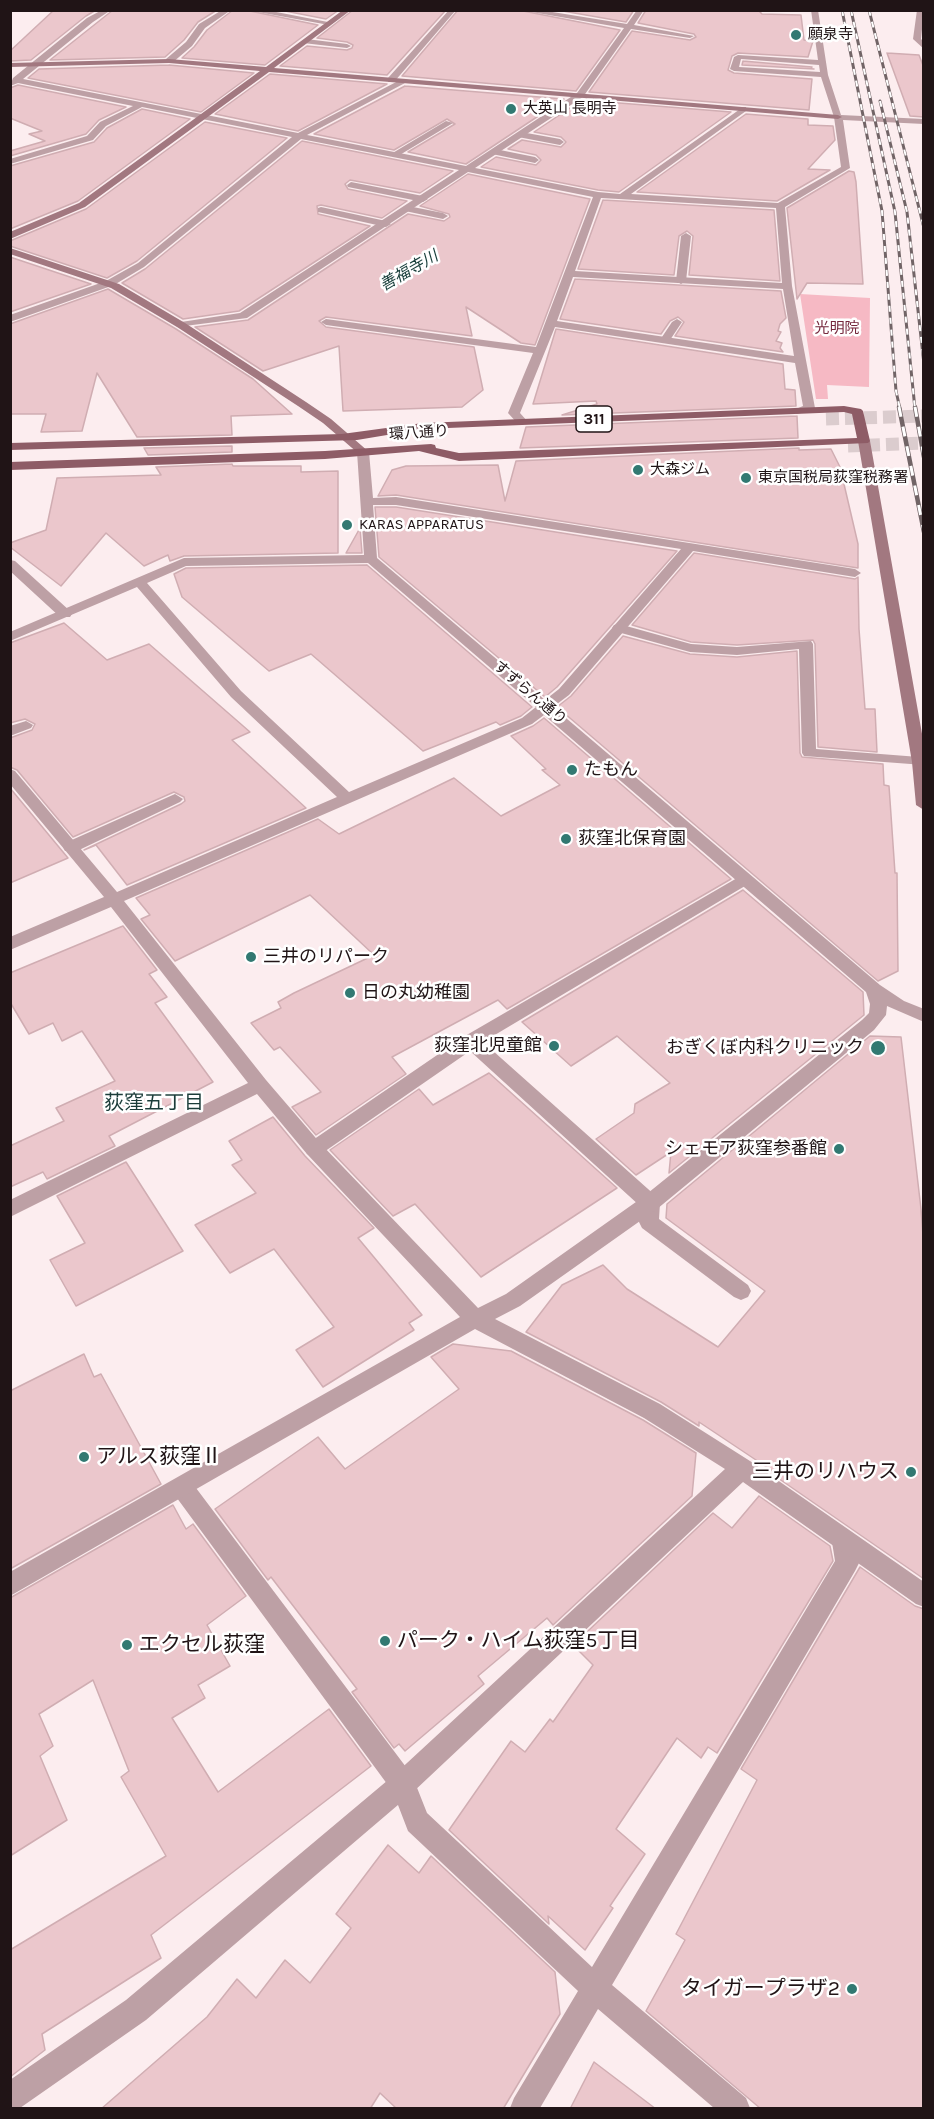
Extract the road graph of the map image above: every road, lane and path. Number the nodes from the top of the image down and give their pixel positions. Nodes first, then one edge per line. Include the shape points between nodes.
1 (108, 10) edge
2 (228, 10) edge
3 (250, 10) edge
4 (348, 10) edge
5 (453, 10) edge
6 (523, 10) edge
7 (640, 10) edge
8 (814, 10) edge
9 (920, 10) edge
10 (329, 23) junction
11 (629, 27) junction
12 (690, 36) dead end
13 (306, 41) junction
14 (347, 46) dead end
15 (924, 47) edge
16 (169, 61) junction
17 (822, 63) junction
18 (39, 64) junction
19 (10, 65) edge
20 (270, 69) junction
21 (824, 75) junction
22 (392, 80) junction
23 (402, 81) junction
24 (13, 83) edge
25 (580, 95) junction
26 (143, 104) junction
27 (743, 109) junction
28 (206, 116) junction
29 (838, 117) junction
30 (924, 122) edge
31 (449, 123) dead end
32 (535, 126) junction
33 (546, 128) dead end
34 (521, 135) junction
35 (299, 136) junction
36 (560, 142) dead end
37 (495, 152) junction
38 (395, 154) junction
39 (535, 160) dead end
40 (10, 162) edge
41 (468, 169) junction
42 (351, 185) dead end
43 (598, 195) junction
44 (621, 196) junction
45 (424, 201) junction
46 (780, 206) junction
47 (408, 209) junction
48 (321, 210) dead end
49 (444, 216) dead end
50 (386, 224) junction
51 (10, 236) edge
52 (686, 236) dead end
53 (10, 251) edge
54 (569, 274) junction
55 (681, 281) junction
56 (110, 283) junction
57 (787, 286) junction
58 (10, 319) edge
59 (677, 321) dead end
60 (326, 322) dead end
61 (551, 323) junction
62 (182, 326) junction
63 (665, 340) junction
64 (539, 351) junction
65 (800, 360) junction
66 (796, 411) junction
67 (522, 422) junction
68 (344, 437) junction
69 (864, 441) junction
70 (10, 447) edge
71 (420, 448) junction
72 (363, 452) junction
73 (10, 466) edge
74 (367, 502) junction
75 (689, 548) junction
76 (371, 559) junction
77 (10, 564) edge
78 (855, 573) dead end
79 (140, 581) junction
80 (65, 614) junction
81 (619, 628) junction
82 (10, 637) edge
83 (546, 707) junction
84 (26, 725) dead end
85 (10, 732) edge
86 (919, 762) junction
87 (10, 774) edge
88 (176, 798) dead end
89 (347, 798) junction
90 (924, 805) edge
91 (71, 847) junction
92 (744, 879) junction
93 (114, 899) junction
94 (10, 944) edge
95 (874, 989) junction
96 (924, 1016) edge
97 (471, 1041) junction
98 (260, 1085) junction
99 (314, 1149) junction
100 (650, 1203) junction
101 (10, 1209) edge
102 (741, 1291) dead end
103 (475, 1319) junction
104 (742, 1468) junction
105 (182, 1487) junction
106 (844, 1542) junction
107 (10, 1585) edge
108 (924, 1596) edge
109 (403, 1784) junction
110 (595, 1988) junction
111 (10, 2098) edge
112 (524, 2109) edge
113 (736, 2109) edge

1 - 18 street via 90,20
2 - 16 street via 202,26
3 - 10 street
4 - 10 street
5 - 22 street
6 - 11 street
7 - 11 street
8 - 17 street
9 - 15 street via 917,39
10 - 13 street
11 - 12 street
11 - 25 street
13 - 14 street
13 - 20 street
16 - 18 street
16 - 20 street
17 - 21 street
17 - 21 street via 738,57 734,69
18 - 19 street
18 - 24 street
20 - 22 street
20 - 28 street
21 - 29 street
22 - 23 street
23 - 25 street
23 - 35 street
24 - 26 street
25 - 27 street
25 - 32 street
26 - 28 street
26 - 40 street via 103,124 90,138
27 - 29 street
27 - 44 street
28 - 35 street
28 - 51 street via 82,205
29 - 30 street
29 - 46 street via 846,168
31 - 38 street
32 - 33 street
32 - 34 street
34 - 36 street
34 - 37 street
35 - 38 street
35 - 56 street via 141,265
37 - 39 street
37 - 41 street
38 - 41 street
41 - 43 street
41 - 45 street
42 - 45 street
43 - 44 street
43 - 54 street
44 - 46 street
45 - 47 street
46 - 57 street
47 - 49 street
47 - 50 street
48 - 50 street
50 - 62 street via 243,316
52 - 55 street
53 - 56 street
54 - 55 street
54 - 61 street
55 - 57 street
56 - 58 street
56 - 62 street
57 - 65 street
59 - 63 street
60 - 64 street
61 - 63 street
61 - 64 street
62 - 68 street via 302,404
63 - 65 street
64 - 67 street via 514,413
65 - 66 street via 809,408
66 - 67 main road, 311
66 - 69 main road, 311 via 857,411
67 - 68 main road, 311 via 423,426
68 - 70 main road, 環八通り / 311
68 - 71 main road, 環八通り / 311 via 828,425
68 - 72 street
69 - 71 main road, 311 via 459,457
69 - 86 street
71 - 72 main road, 環八通り / 311
72 - 73 main road, 環八通り / 311
72 - 74 street
74 - 75 street via 396,501
74 - 76 street
75 - 78 street
75 - 81 street
76 - 79 street via 184,562
76 - 83 street, すずらん通り
77 - 80 street
79 - 80 street
79 - 89 street via 236,694
80 - 82 street
81 - 83 street via 564,693
81 - 86 street via 690,648 737,651 806,644 810,753
83 - 89 street via 527,721
83 - 92 street, すずらん通り
84 - 85 street
86 - 90 street
87 - 91 street
88 - 91 street
89 - 93 street
91 - 93 street
92 - 95 street, すずらん通り
92 - 97 street
93 - 94 street
93 - 98 street
95 - 96 street, すずらん通り
95 - 100 street via 878,1016
97 - 99 street
97 - 100 street
98 - 99 street
98 - 101 street
99 - 103 street
100 - 102 street via 649,1222
100 - 103 street via 513,1300
103 - 104 street via 651,1411
103 - 105 street
104 - 106 street
104 - 109 street
105 - 107 street
105 - 109 street
106 - 108 street
106 - 110 street via 847,1563
109 - 110 street via 417,1822
109 - 111 street via 136,2010
110 - 112 street
110 - 113 street

